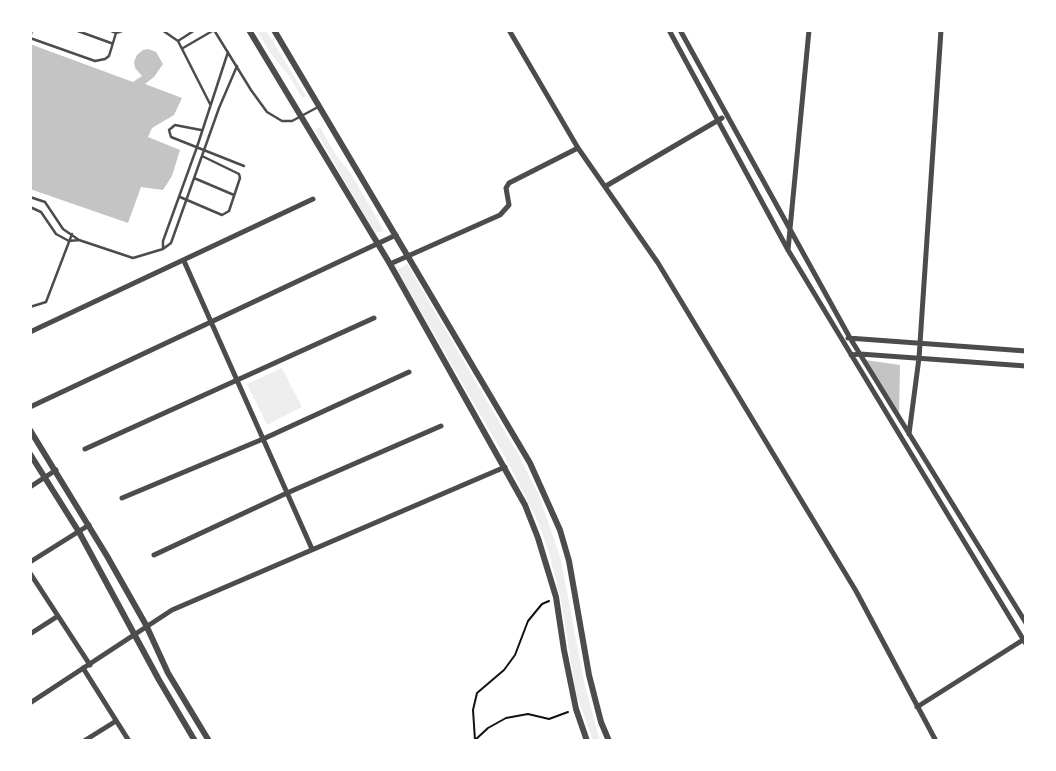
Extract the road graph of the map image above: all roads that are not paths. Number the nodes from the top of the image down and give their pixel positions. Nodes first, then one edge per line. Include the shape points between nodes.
1 (32, 30) edge
2 (75, 30) edge
3 (109, 30) edge
4 (125, 30) edge
5 (162, 30) edge
6 (195, 30) edge
7 (214, 30) edge
8 (249, 30) edge
9 (274, 30) edge
10 (509, 30) edge
11 (669, 30) edge
12 (680, 30) edge
13 (809, 30) edge
14 (941, 30) edge
15 (117, 33) junction
16 (178, 41) junction
17 (112, 44) junction
18 (183, 48) junction
19 (228, 52) junction
20 (237, 66) junction
21 (211, 104) junction
22 (318, 107) junction
23 (728, 115) junction
24 (301, 116) junction
25 (719, 119) junction
26 (201, 130) junction
27 (197, 147) junction
28 (578, 148) junction
29 (204, 150) junction
30 (202, 156) junction
31 (244, 166) dead end
32 (194, 178) junction
33 (606, 186) junction
34 (234, 195) junction
35 (30, 197) edge
36 (180, 197) junction
37 (187, 199) junction
38 (313, 199) dead end
39 (30, 207) edge
40 (791, 231) junction
41 (72, 234) junction
42 (396, 236) junction
43 (79, 240) junction
44 (69, 241) junction
45 (377, 243) junction
46 (163, 248) junction
47 (788, 250) junction
48 (407, 256) junction
49 (184, 261) junction
50 (390, 264) junction
51 (30, 307) edge
52 (374, 318) dead end
53 (211, 321) junction
54 (30, 332) edge
55 (850, 338) junction
56 (842, 339) junction
57 (919, 342) junction
58 (1026, 351) edge
59 (860, 354) junction
60 (851, 355) junction
61 (919, 358) junction
62 (1026, 366) edge
63 (409, 372) dead end
64 (236, 380) junction
65 (30, 408) edge
66 (441, 426) dead end
67 (30, 430) edge
68 (909, 434) junction
69 (262, 439) junction
70 (85, 449) dead end
71 (30, 454) edge
72 (505, 467) junction
73 (56, 470) junction
74 (45, 477) junction
75 (30, 487) edge
76 (287, 493) junction
77 (122, 498) dead end
78 (89, 526) junction
79 (79, 532) junction
80 (312, 549) junction
81 (154, 555) dead end
82 (30, 562) edge
83 (30, 573) edge
84 (58, 616) junction
85 (1026, 624) edge
86 (146, 625) junction
87 (135, 633) junction
88 (30, 634) edge
89 (1026, 641) edge
90 (90, 665) junction
91 (83, 668) junction
92 (30, 703) edge
93 (917, 707) junction
94 (116, 721) junction
95 (84, 741) edge
96 (129, 741) edge
97 (195, 741) edge
98 (209, 741) edge
99 (587, 741) edge
100 (609, 741) edge
101 (936, 741) edge

1 - 17 lane via 30,38 95,61 109,56
2 - 17 lane
3 - 15 lane
4 - 15 lane
5 - 16 lane
6 - 16 lane
7 - 18 lane
7 - 19 lane
8 - 24 street
9 - 22 street
10 - 28 street
11 - 25 street
12 - 23 street
13 - 40 street
14 - 57 street
15 - 17 lane
16 - 18 lane
18 - 21 lane
19 - 20 lane
19 - 21 lane
20 - 24 lane via 267,112 282,121
20 - 29 lane
21 - 26 lane
22 - 24 lane
22 - 42 street
23 - 25 street
23 - 40 street
24 - 45 street
25 - 33 street
25 - 47 street
26 - 27 lane
26 - 27 lane via 175,125 169,130 171,137
27 - 29 lane
27 - 36 lane
28 - 33 street
28 - 48 street via 509,183 509,205 500,215
29 - 30 lane
29 - 31 lane
30 - 32 lane
30 - 34 lane via 239,174
32 - 34 lane
32 - 37 lane
33 - 93 street via 658,263 849,579
34 - 37 lane via 229,211 222,215
35 - 41 lane via 45,202 63,229
36 - 37 lane
36 - 46 lane
37 - 46 lane via 170,243
38 - 49 street
39 - 44 lane
40 - 47 street
40 - 55 street
41 - 43 lane
41 - 44 lane
42 - 45 street
42 - 48 street
43 - 44 lane
43 - 46 lane via 133,258
44 - 51 lane via 46,302
45 - 50 street
45 - 53 street
47 - 56 street
48 - 50 street
48 - 100 street via 530,463 560,530 589,675
49 - 53 street
49 - 54 street
50 - 72 street
52 - 64 street
53 - 64 street
53 - 65 street
55 - 56 street
55 - 57 street
55 - 59 street
56 - 60 street
57 - 58 street
57 - 61 street
59 - 60 street
59 - 61 street
59 - 68 street
60 - 89 street
61 - 62 street
61 - 68 street
63 - 69 street
64 - 69 street
64 - 70 street
66 - 76 street
67 - 73 street
68 - 85 street
69 - 76 street
69 - 77 street
71 - 74 street
72 - 80 street
72 - 99 street via 538,538 556,597 576,709
73 - 74 street
73 - 78 street
74 - 75 street
74 - 79 street
76 - 80 street
76 - 81 street
78 - 79 street
78 - 86 street
79 - 82 street
79 - 87 street
80 - 86 street
83 - 84 street
84 - 88 street
84 - 90 street
86 - 87 street
86 - 98 street
87 - 90 street
87 - 97 street
89 - 93 street
90 - 91 street
91 - 92 street
91 - 94 street
93 - 101 street
94 - 95 street
94 - 96 street

